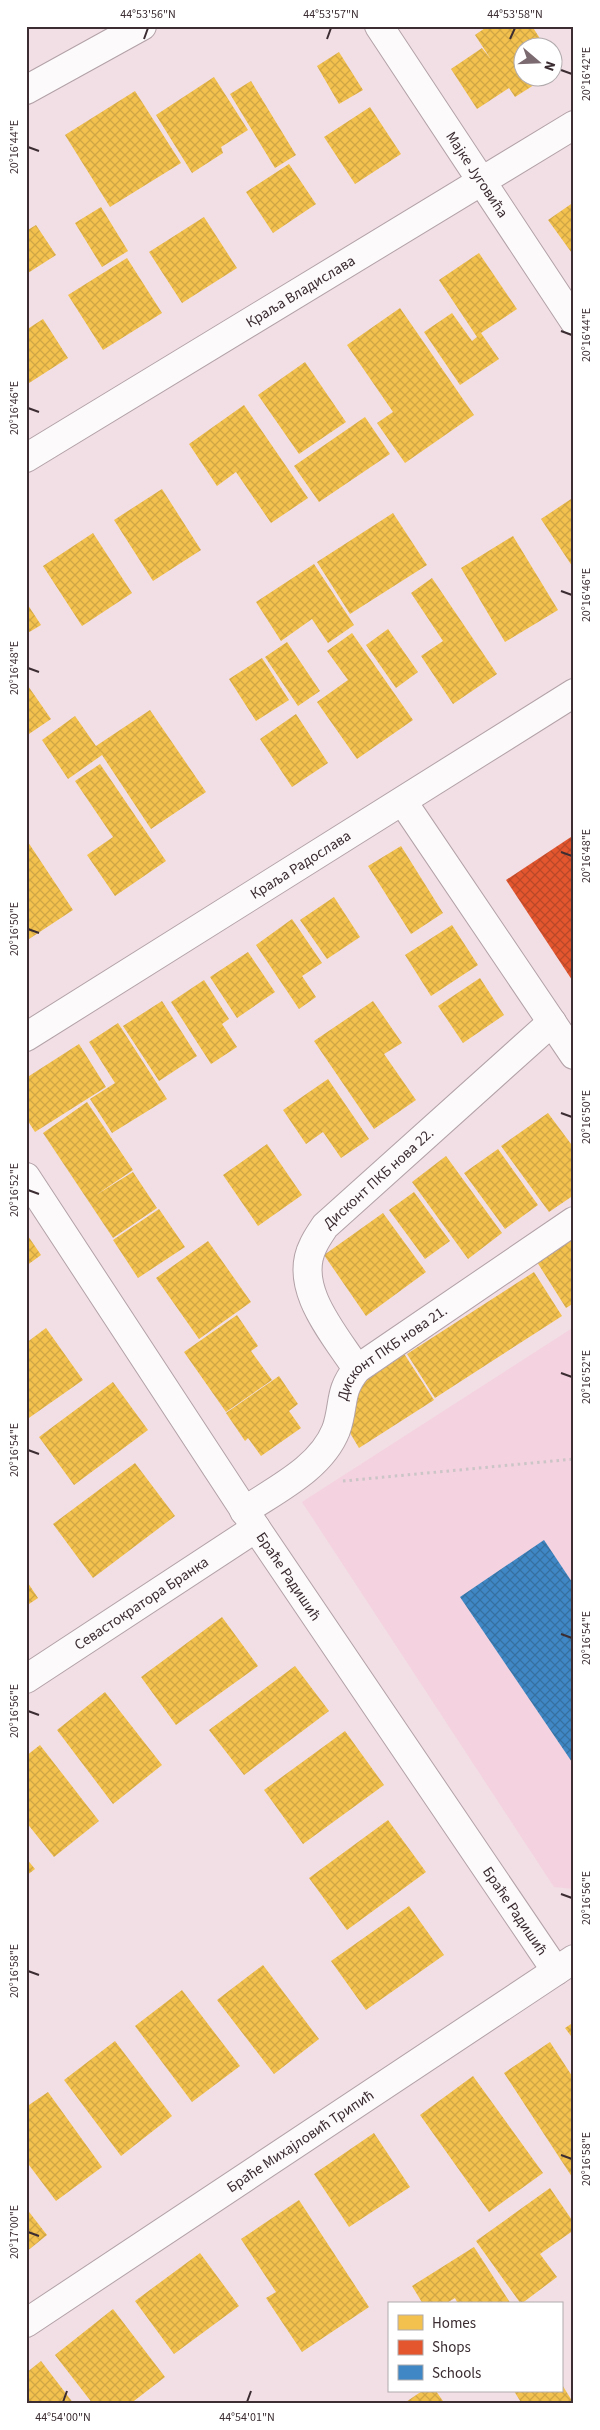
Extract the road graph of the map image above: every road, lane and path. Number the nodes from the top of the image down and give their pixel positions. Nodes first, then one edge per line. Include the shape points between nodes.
1 (142, 26) edge
2 (379, 26) edge
3 (26, 90) edge
4 (574, 125) edge
5 (482, 182) junction
6 (574, 321) edge
7 (26, 458) edge
8 (574, 693) edge
9 (403, 802) junction
10 (552, 1022) junction
11 (26, 1037) edge
12 (574, 1055) edge
13 (26, 1177) edge
14 (574, 1220) edge
15 (357, 1369) junction
16 (574, 1459) edge
17 (339, 1481) dead end
18 (250, 1519) junction
19 (26, 1679) edge
20 (565, 1965) edge
21 (26, 2323) edge

1 - 3 street
2 - 5 street, Мајке Југовића
4 - 5 street, Краља Владислава
5 - 6 street, Мајке Југовића
5 - 7 street, Краља Владислава
8 - 9 street, Краља Радослава
9 - 10 street
9 - 11 street, Краља Радослава
10 - 12 street
10 - 15 street, Дисконт ПКБ нова 22. via 325,1226 312,1247 308,1274 312,1297
13 - 18 street, Браће Радишић
14 - 15 street, Дисконт ПКБ нова 21.
15 - 18 street, Дисконт ПКБ нова 21. via 345,1385 335,1431 320,1457
16 - 17 path
18 - 19 street, Севастократора Бранка
18 - 20 street, Браће Радишић
20 - 21 street, Браће Михајловић Трипић

